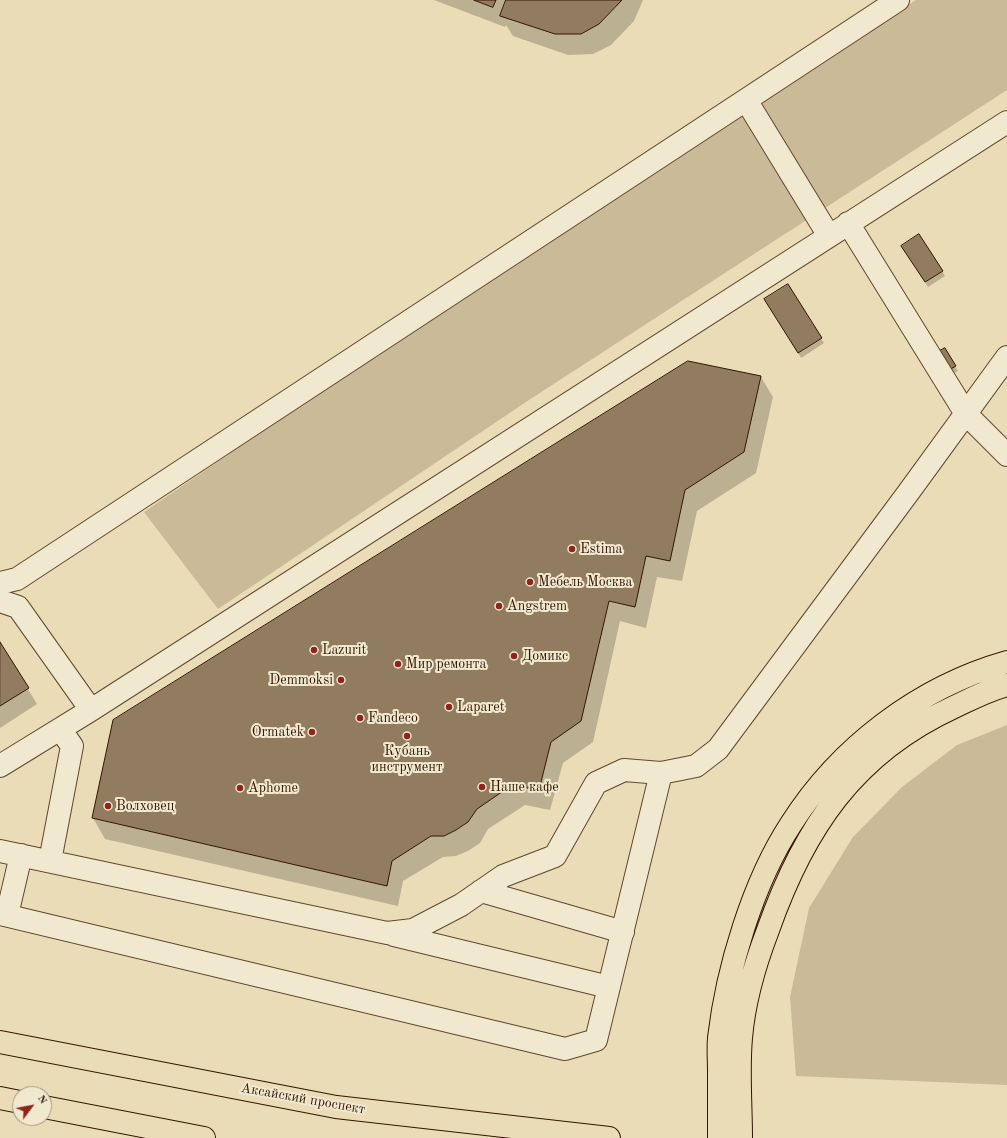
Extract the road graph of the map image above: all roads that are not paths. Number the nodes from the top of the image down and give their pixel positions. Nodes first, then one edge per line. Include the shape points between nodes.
1 (898, 0) edge
2 (746, 100) junction
3 (1007, 122) edge
4 (848, 223) junction
5 (829, 236) junction
6 (1007, 357) edge
7 (966, 414) junction
8 (1007, 455) edge
9 (0, 583) edge
10 (0, 601) edge
11 (1007, 662) edge
12 (1007, 685) edge
13 (91, 710) junction
14 (60, 729) junction
15 (0, 766) edge
16 (661, 773) junction
17 (0, 851) edge
18 (22, 855) junction
19 (50, 861) junction
20 (481, 891) junction
21 (4, 914) edge
22 (622, 932) junction
23 (387, 933) junction
24 (609, 988) junction
25 (0, 1042) edge
26 (0, 1098) edge
27 (12, 1100) edge
28 (52, 1109) edge
29 (204, 1138) edge
30 (609, 1138) edge
31 (719, 1138) edge
32 (741, 1138) edge

1 - 2 street
2 - 5 street
2 - 9 street via 17,578
3 - 4 street
4 - 5 street
4 - 7 street
5 - 13 street
6 - 7 street
7 - 8 street
7 - 16 street via 718,749 696,766
10 - 13 street via 18,607
11 - 31 main road via 984,668 934,692 890,718 856,746 821,783 790,824 759,885 731,968 719,1039
12 - 32 main road via 993,688 932,717 900,737 870,762 838,795 811,834 781,894 754,970 741,1038
13 - 14 street
14 - 15 street
14 - 19 street via 72,746
16 - 20 street via 624,770 596,783 555,856 503,876
16 - 22 street
17 - 18 street
18 - 19 street
18 - 21 street
19 - 23 street
20 - 22 street
20 - 23 street via 461,905 413,930
21 - 24 street via 565,1049 596,1040
22 - 24 street
23 - 24 street
25 - 30 main road, Аксайский проспект via 336,1107
26 - 27 main road
28 - 29 main road

